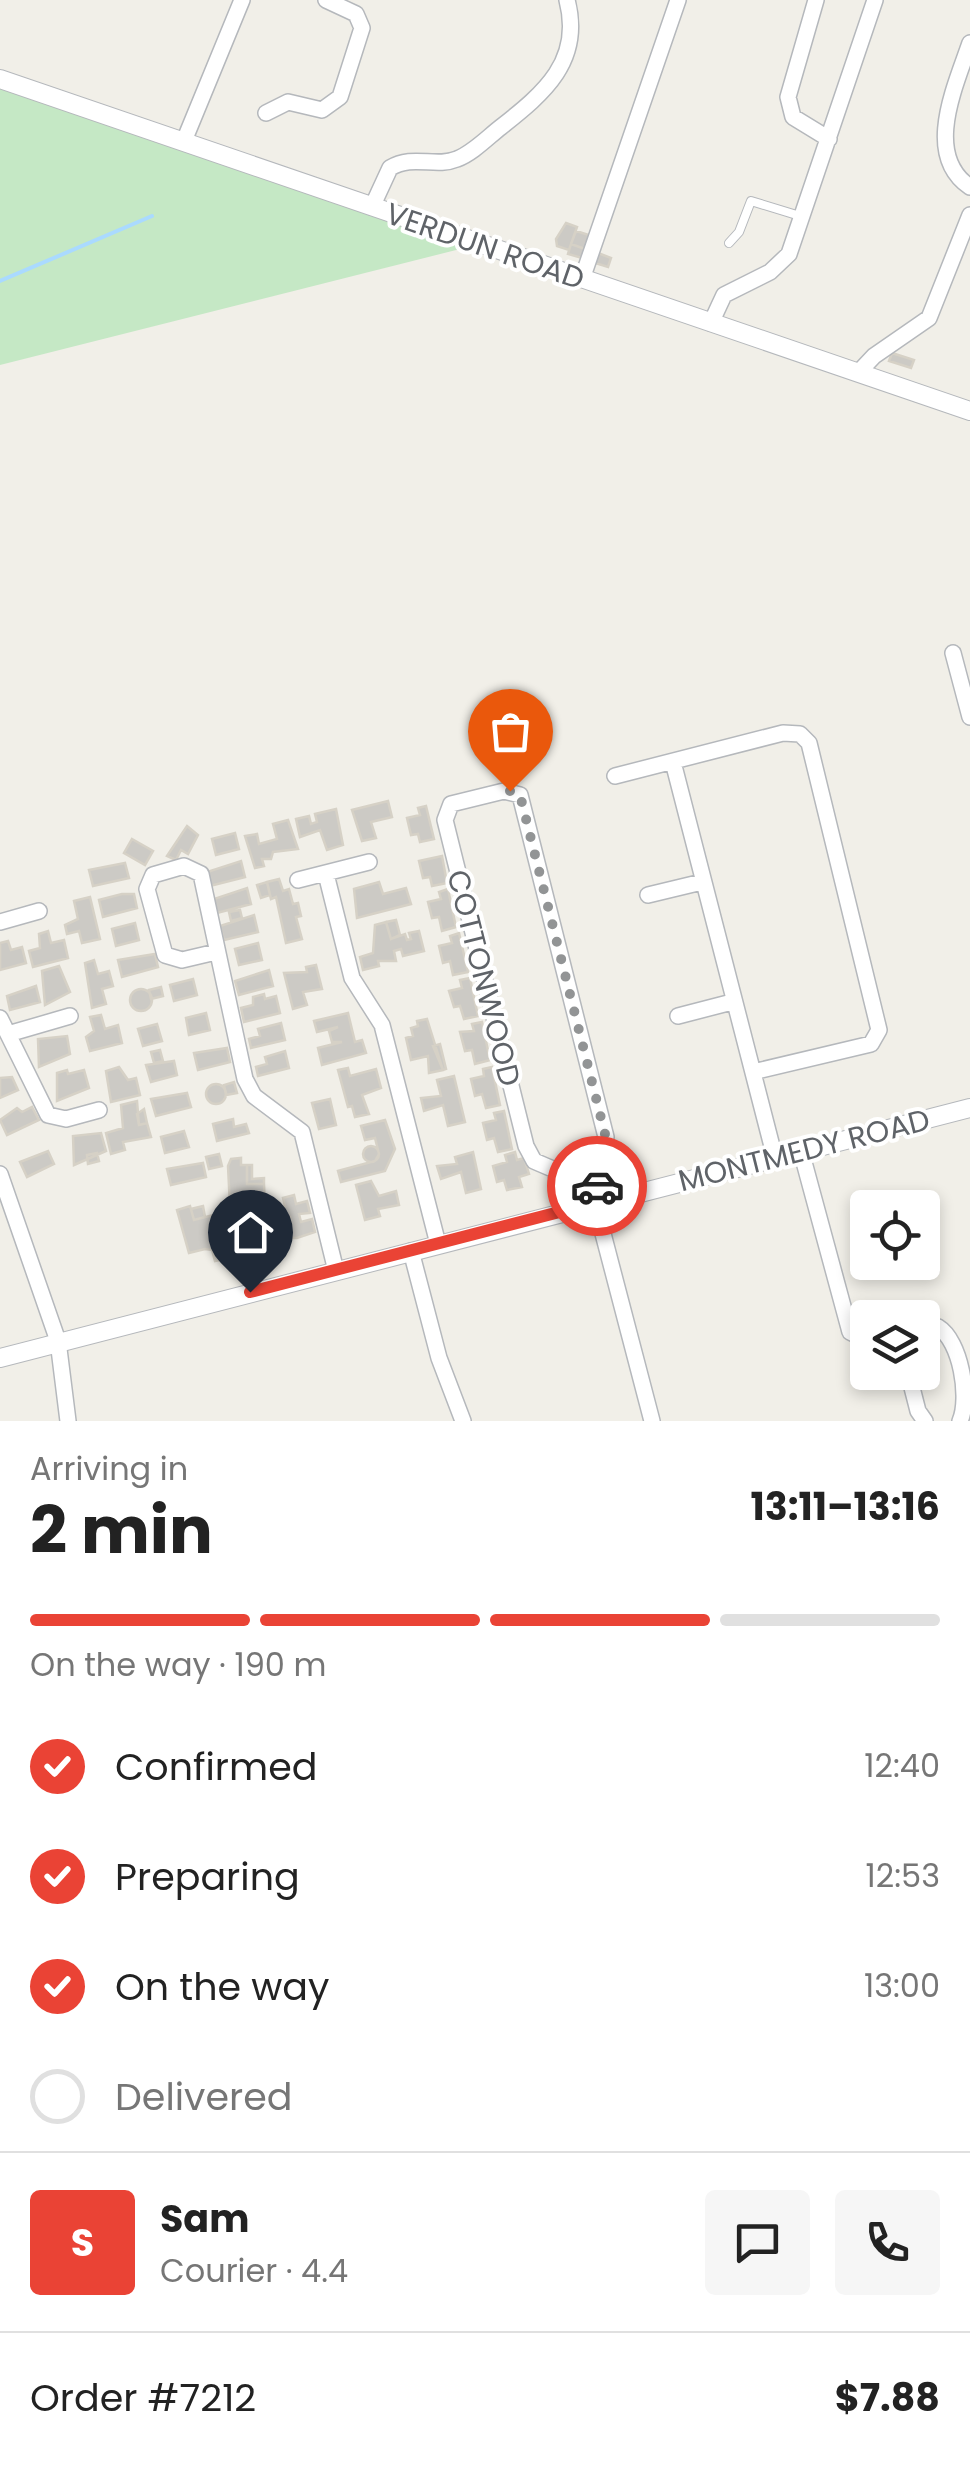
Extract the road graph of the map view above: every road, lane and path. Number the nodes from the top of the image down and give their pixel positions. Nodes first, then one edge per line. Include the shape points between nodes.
1 (242, 0) edge
2 (326, 0) edge
3 (567, 0) edge
4 (678, 0) edge
5 (816, 0) edge
6 (875, 0) edge
7 (970, 43) edge
8 (0, 79) edge
9 (266, 113) dead end
10 (829, 139) junction
11 (184, 141) junction
12 (970, 187) edge
13 (372, 207) junction
14 (970, 215) edge
15 (802, 217) junction
16 (730, 243) dead end
17 (582, 279) junction
18 (711, 323) junction
19 (858, 373) junction
20 (970, 411) edge
21 (954, 654) dead end
22 (970, 717) edge
23 (673, 762) junction
24 (615, 776) dead end
25 (368, 862) dead end
26 (326, 874) junction
27 (298, 880) dead end
28 (702, 882) junction
29 (648, 894) dead end
30 (39, 911) dead end
31 (0, 922) edge
32 (216, 952) junction
33 (732, 1002) junction
34 (70, 1016) dead end
35 (678, 1016) dead end
36 (0, 1018) edge
37 (8, 1034) junction
38 (753, 1072) junction
39 (98, 1110) dead end
40 (969, 1111) edge
41 (802, 1152) junction
42 (775, 1158) junction
43 (590, 1161) junction
44 (555, 1170) junction
45 (0, 1174) edge
46 (598, 1202) junction
47 (565, 1210) junction
48 (438, 1244) junction
49 (411, 1251) junction
50 (336, 1271) junction
51 (940, 1329) edge
52 (850, 1332) edge
53 (58, 1341) junction
54 (0, 1358) edge
55 (914, 1390) edge
56 (68, 1421) edge
57 (462, 1421) edge
58 (652, 1421) edge
59 (925, 1421) edge
60 (960, 1421) edge

1 - 11 street
2 - 9 street via 356,14 362,28 340,96 322,110 288,102
3 - 13 street via 570,40 546,92 459,158 412,159 390,168
4 - 17 street
5 - 10 street via 788,97 793,117
6 - 10 street
7 - 12 street via 949,106 946,152 955,176
8 - 11 street, VERDUN ROAD
10 - 15 street
11 - 13 street, VERDUN ROAD
13 - 17 street, VERDUN ROAD
14 - 19 street via 929,318
15 - 16 lane via 750,201
15 - 18 street via 789,254 770,272 724,295
17 - 18 street, VERDUN ROAD
18 - 19 street, VERDUN ROAD
19 - 20 street, VERDUN ROAD
21 - 22 street
23 - 24 street
23 - 28 street
23 - 38 street via 784,733 800,734 809,743 879,1030 871,1044
25 - 26 street
26 - 27 street
26 - 48 street via 352,978 382,1025
28 - 29 street
28 - 33 street
30 - 31 street
32 - 32 street via 200,874 184,866 149,878 165,955 182,960
32 - 50 street via 245,1079 254,1096 302,1132
33 - 35 street
33 - 38 street
34 - 37 street
36 - 37 street
37 - 39 street via 48,1116 66,1119
38 - 42 street
40 - 41 street, MONTMEDY ROAD
41 - 42 street, MONTMEDY ROAD
41 - 52 street
42 - 46 street, MONTMEDY ROAD
43 - 44 street
43 - 44 street, COTTONWOOD via 602,1154 606,1138 520,795 504,792 451,804 445,820 526,1146 534,1161
43 - 46 street
44 - 47 street
45 - 53 street
46 - 47 street, MONTMEDY ROAD
46 - 58 street
47 - 48 street, MONTMEDY ROAD
48 - 49 street, MONTMEDY ROAD
49 - 50 street, MONTMEDY ROAD
49 - 57 street
50 - 53 street, MONTMEDY ROAD
51 - 60 street via 952,1341 966,1398
53 - 54 street, MONTMEDY ROAD
53 - 56 street
55 - 59 street

